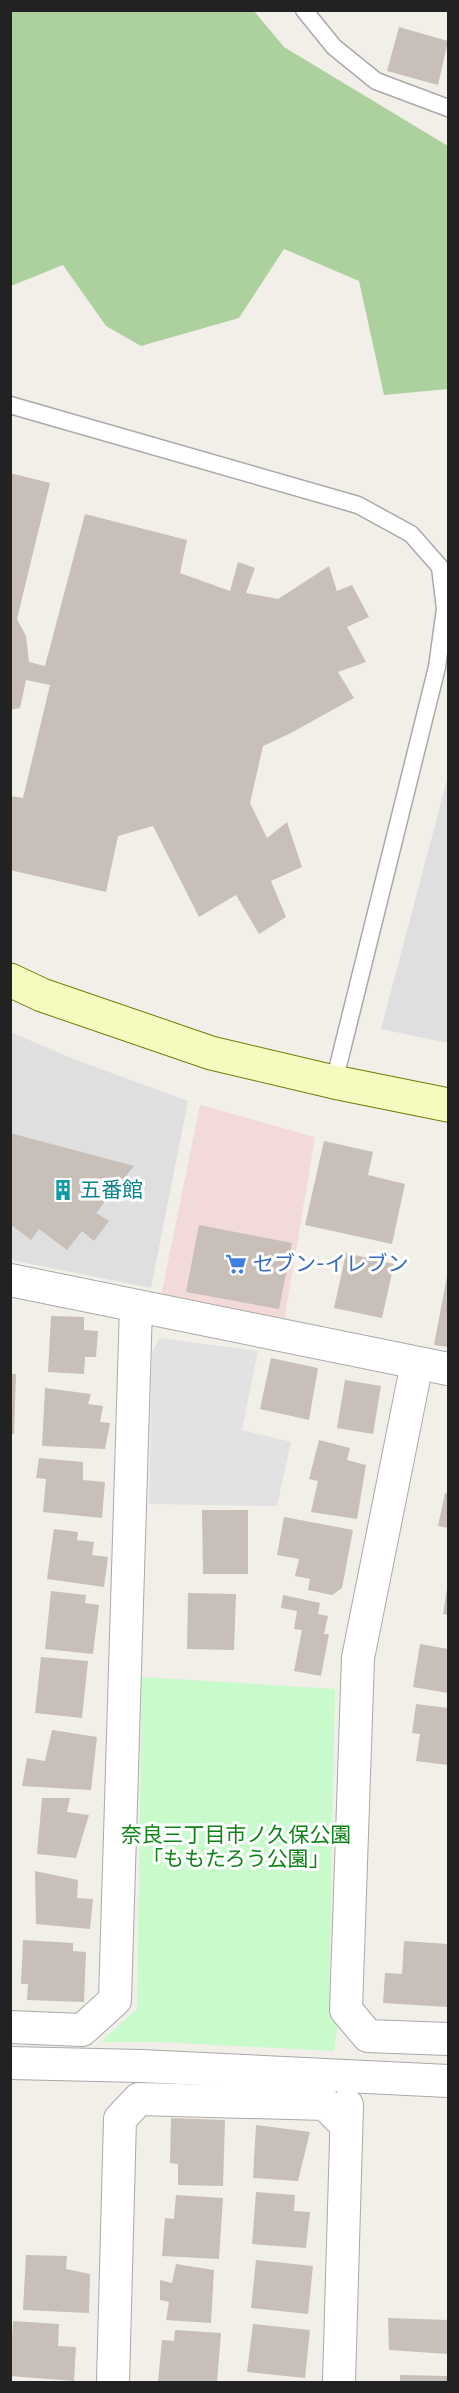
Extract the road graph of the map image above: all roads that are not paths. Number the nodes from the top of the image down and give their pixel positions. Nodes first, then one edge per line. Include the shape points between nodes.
1 (304, 10) edge
2 (448, 108) edge
3 (10, 405) edge
4 (10, 980) edge
5 (334, 1082) junction
6 (448, 1105) edge
7 (10, 1280) edge
8 (136, 1307) junction
9 (417, 1363) junction
10 (448, 1370) edge
11 (10, 2027) edge
12 (368, 2036) junction
13 (448, 2039) edge
14 (10, 2063) edge
15 (122, 2066) junction
16 (348, 2076) junction
17 (448, 2081) edge
18 (120, 2119) junction
19 (346, 2125) junction
20 (113, 2382) edge
21 (339, 2382) edge

1 - 2 lane via 334,47 376,81
3 - 5 lane via 358,505 411,534 440,567 445,609 437,667
4 - 5 street via 211,1053
5 - 6 street
7 - 8 street
8 - 9 street
8 - 11 street via 114,2000 82,2030
9 - 10 street
9 - 12 street via 358,1658 346,2010
12 - 13 street
12 - 16 street
14 - 15 street
15 - 16 street
15 - 18 street
16 - 17 street
16 - 19 street
18 - 19 street via 139,2099 325,2104
18 - 20 street
19 - 21 street

